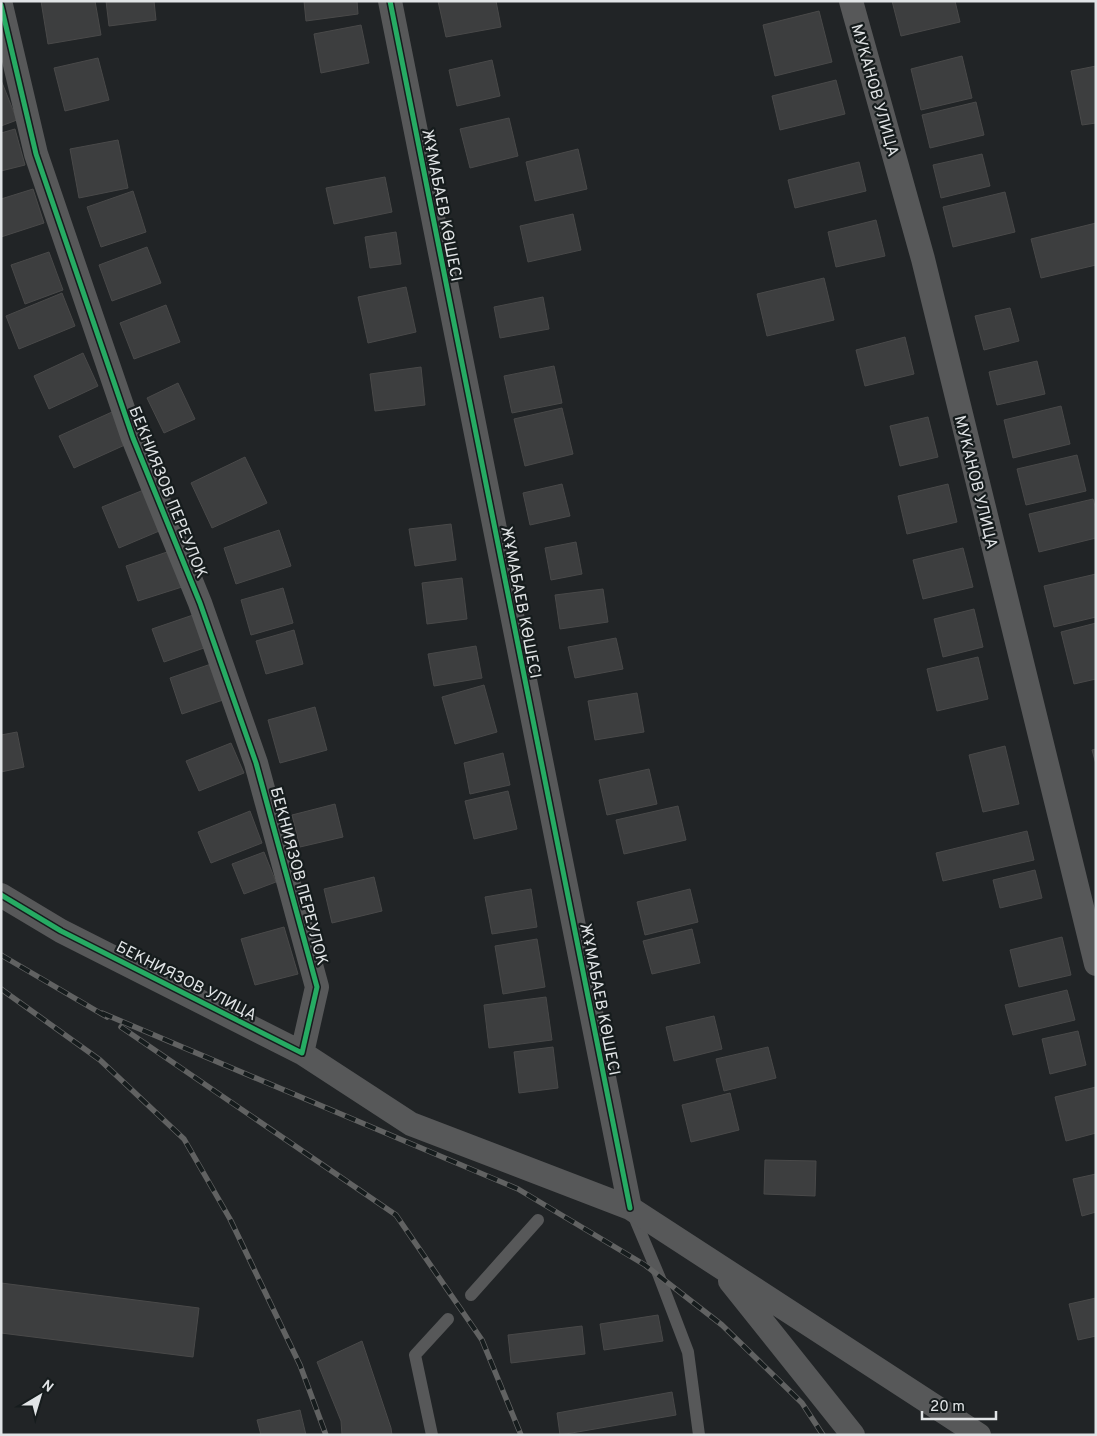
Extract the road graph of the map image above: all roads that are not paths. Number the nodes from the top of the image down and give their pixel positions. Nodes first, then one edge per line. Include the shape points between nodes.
1 (390, 1) edge
2 (851, 1) edge
3 (1, 5) edge
4 (1, 895) edge
5 (1096, 964) edge
6 (302, 1053) junction
7 (630, 1208) junction
8 (538, 1220) dead end
9 (716, 1264) junction
10 (471, 1294) dead end
11 (448, 1319) dead end
12 (432, 1435) edge
13 (699, 1435) edge
14 (853, 1435) edge
15 (979, 1435) edge

1 - 7 street, ЖҰМАБАЕВ КӨШЕСІ
2 - 5 street, МУКАНОВ УЛИЦА via 922,259
3 - 6 street, БЕКНИЯЗОВ ПЕРЕУЛОК via 36,154 133,438 200,603 256,763 316,987
4 - 6 street, БЕКНИЯЗОВ УЛИЦА via 61,931
6 - 7 street, БЕКНИЯЗОВ УЛИЦА via 411,1124 566,1190
7 - 9 street, БЕКНИЯЗОВ УЛИЦА
7 - 13 lane via 688,1352
8 - 10 lane
9 - 14 street
9 - 15 street, БЕКНИЯЗОВ УЛИЦА
11 - 12 lane via 415,1356

